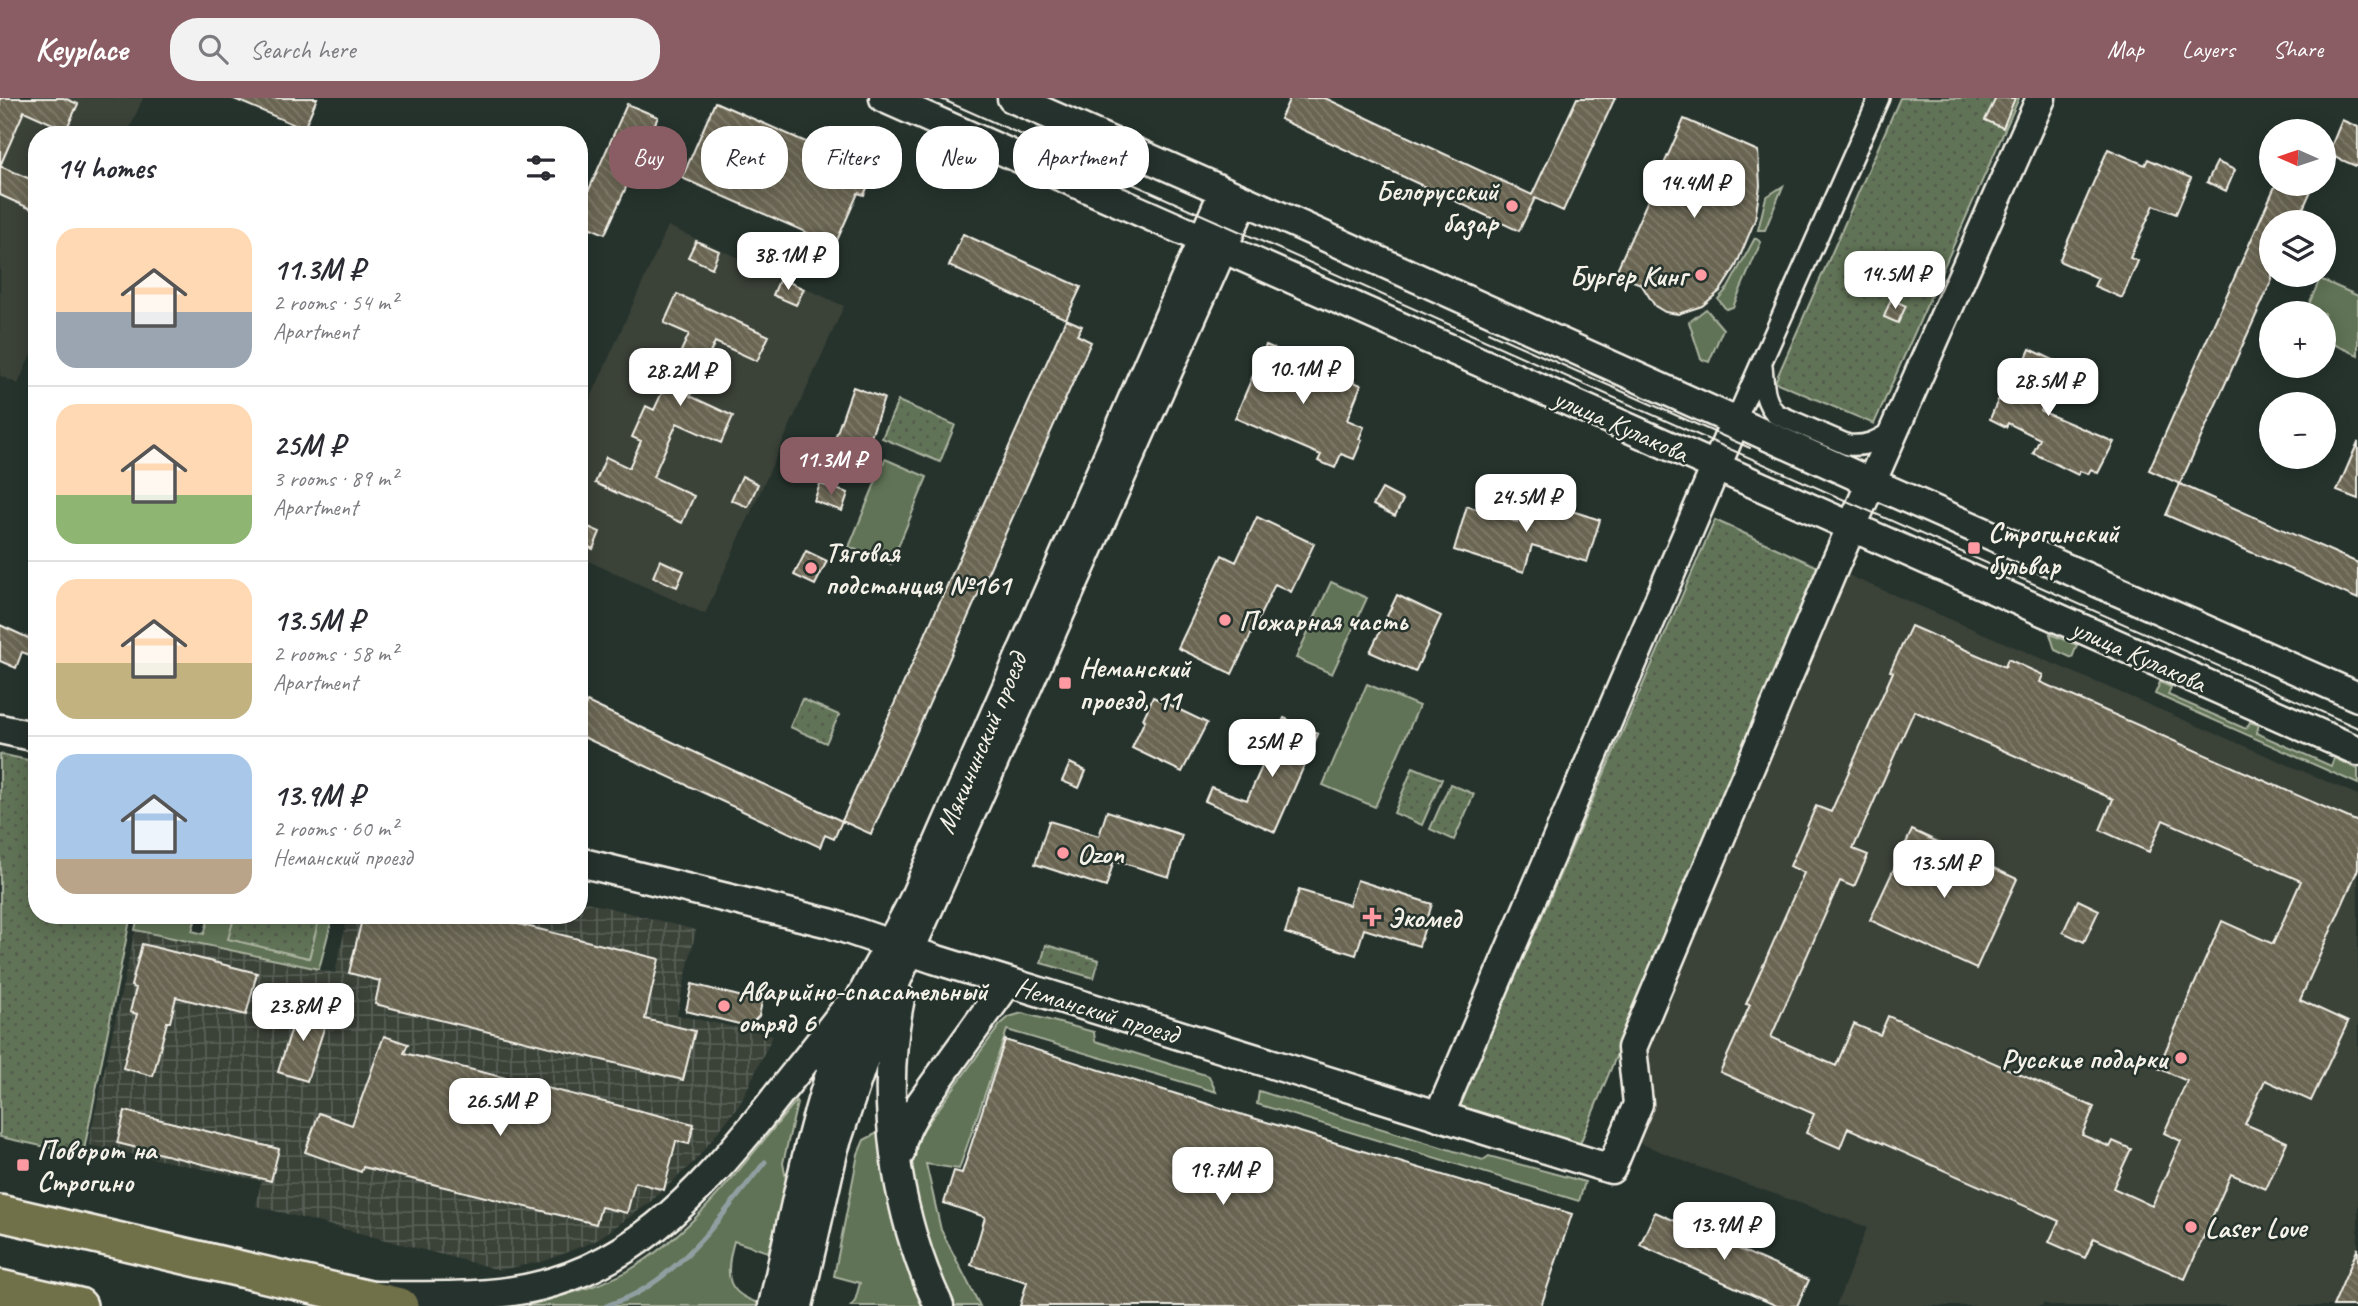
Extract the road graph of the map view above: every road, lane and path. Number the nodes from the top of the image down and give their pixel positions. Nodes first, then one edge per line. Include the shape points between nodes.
1 (884, 98) edge
2 (1012, 98) edge
3 (1879, 98) edge
4 (2041, 98) edge
5 (1234, 195) junction
6 (1213, 243) junction
7 (1762, 362) junction
8 (1735, 422) junction
9 (1892, 432) junction
10 (1716, 467) junction
11 (1870, 482) junction
12 (1851, 527) junction
13 (2358, 697) edge
14 (0, 729) edge
15 (28, 735) edge
16 (2358, 751) edge
17 (588, 864) edge
18 (901, 948) junction
19 (875, 970) junction
20 (1008, 982) junction
21 (840, 1046) junction
22 (811, 1053) junction
23 (852, 1088) junction
24 (1439, 1116) junction
25 (898, 1173) junction
26 (0, 1213) edge
27 (796, 1261) junction
28 (0, 1287) edge
29 (358, 1296) junction
30 (79, 1306) edge
31 (400, 1306) edge
32 (773, 1306) edge
33 (798, 1306) edge
34 (939, 1306) edge

1 - 6 main road, улица Кулакова
2 - 5 main road, улица Кулакова
3 - 7 street
4 - 9 main road
5 - 6 main road, Мякининский проезд
5 - 8 main road, улица Кулакова
6 - 10 main road, улица Кулакова
6 - 18 main road, Мякининский проезд via 913,901
7 - 8 street
7 - 9 street via 1765,395 1776,414 1848,445 1861,447
8 - 10 main road
8 - 11 main road, улица Кулакова
9 - 11 main road
10 - 12 main road, улица Кулакова
10 - 24 main road
11 - 12 main road
11 - 13 main road, улица Кулакова
12 - 16 main road, улица Кулакова
12 - 24 main road, Неманский проезд via 1632,1048 1638,1104 1611,1169
14 - 15 main road
17 - 18 main road, Неманский проезд via 829,923
18 - 19 main road, Мякининский проезд
18 - 20 main road, Неманский проезд
18 - 23 main road, Мякининский проезд
18 - 25 main road via 890,1078
19 - 21 main road, Мякининский проезд
19 - 22 main road
20 - 24 main road, Неманский проезд
20 - 25 main road via 916,1111 901,1145
21 - 22 main road via 827,1045
21 - 23 main road via 854,1057
21 - 27 main road, Мякининский проезд via 810,1142
22 - 29 main road via 695,1193 662,1224 618,1254 587,1270 514,1291
23 - 27 main road, Мякининский проезд
25 - 34 main road via 913,1239
26 - 29 highway
27 - 32 main road, Мякининский проезд
27 - 33 main road, Мякининский проезд
28 - 30 highway
29 - 31 highway

